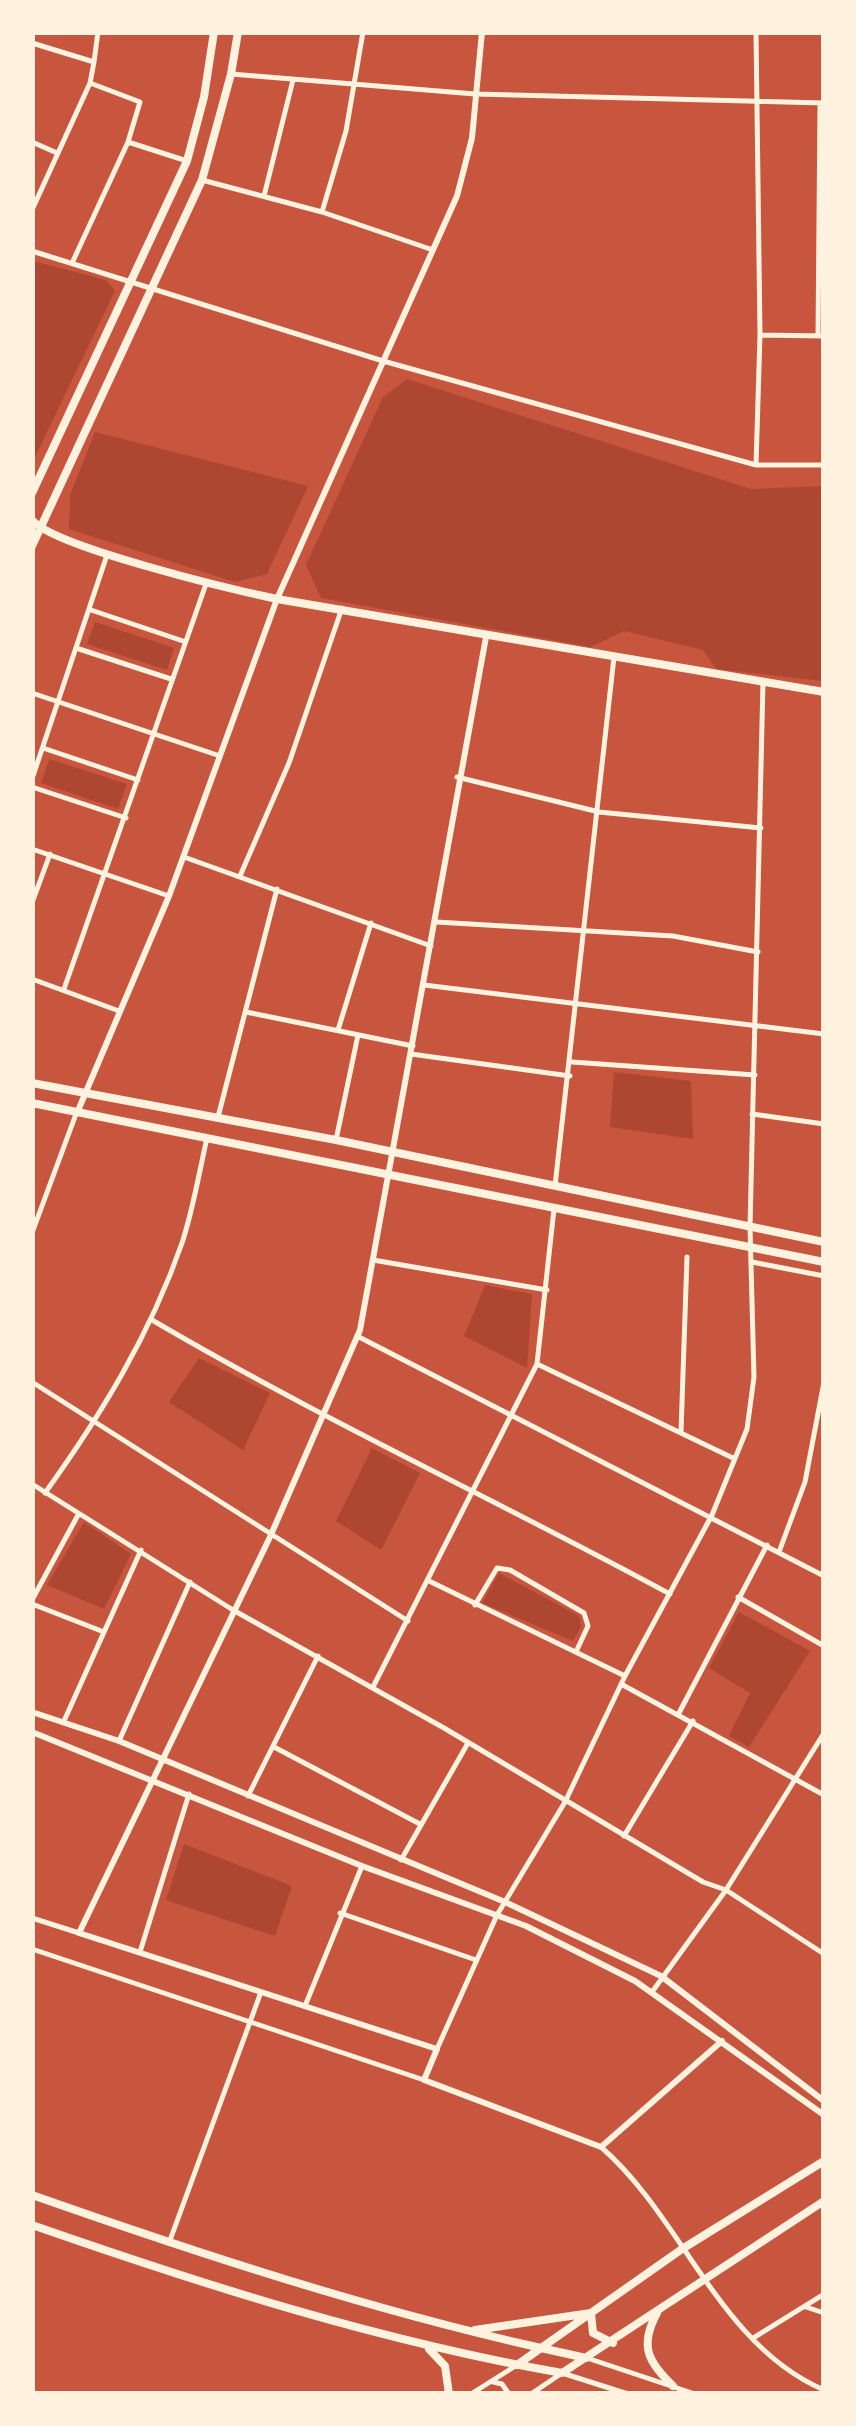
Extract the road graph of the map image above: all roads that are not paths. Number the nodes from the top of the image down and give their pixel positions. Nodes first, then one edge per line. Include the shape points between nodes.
1 (98, 32) edge
2 (214, 32) edge
3 (238, 32) edge
4 (363, 32) edge
5 (482, 32) edge
6 (756, 32) edge
7 (32, 44) edge
8 (94, 62) junction
9 (231, 74) junction
10 (293, 80) junction
11 (90, 83) junction
12 (355, 84) junction
13 (475, 94) junction
14 (822, 103) edge
15 (756, 104) junction
16 (32, 142) edge
17 (128, 142) junction
18 (58, 153) junction
19 (187, 161) junction
20 (202, 180) junction
21 (264, 196) junction
22 (32, 210) edge
23 (322, 212) junction
24 (822, 218) edge
25 (434, 250) junction
26 (32, 251) edge
27 (73, 261) junction
28 (132, 279) junction
29 (153, 286) junction
30 (760, 335) junction
31 (821, 336) edge
32 (383, 360) junction
33 (824, 464) edge
34 (756, 466) junction
35 (32, 493) edge
36 (32, 520) edge
37 (40, 530) junction
38 (32, 546) edge
39 (108, 553) junction
40 (206, 584) junction
41 (277, 600) junction
42 (342, 608) junction
43 (91, 610) junction
44 (486, 637) junction
45 (183, 641) junction
46 (79, 648) junction
47 (614, 657) junction
48 (172, 679) junction
49 (763, 682) junction
50 (32, 692) edge
51 (824, 692) edge
52 (58, 701) junction
53 (155, 735) junction
54 (43, 748) junction
55 (220, 756) junction
56 (457, 777) junction
57 (138, 780) junction
58 (32, 783) edge
59 (599, 812) junction
60 (126, 818) junction
61 (761, 828) junction
62 (32, 849) edge
63 (50, 854) junction
64 (184, 857) junction
65 (107, 874) junction
66 (240, 876) junction
67 (277, 888) junction
68 (169, 896) junction
69 (32, 903) edge
70 (436, 922) junction
71 (371, 924) junction
72 (584, 932) junction
73 (431, 946) junction
74 (758, 952) junction
75 (32, 979) edge
76 (424, 984) junction
77 (64, 989) junction
78 (574, 1006) junction
79 (122, 1012) junction
80 (246, 1012) junction
81 (756, 1026) junction
82 (338, 1030) junction
83 (358, 1034) junction
84 (824, 1034) edge
85 (412, 1050) junction
86 (572, 1062) junction
87 (570, 1076) junction
88 (755, 1076) junction
89 (32, 1082) edge
90 (87, 1093) junction
91 (32, 1103) edge
92 (76, 1114) junction
93 (752, 1114) junction
94 (217, 1120) junction
95 (824, 1124) edge
96 (208, 1138) junction
97 (336, 1140) junction
98 (391, 1154) junction
99 (388, 1173) junction
100 (555, 1186) junction
101 (554, 1206) junction
102 (750, 1227) junction
103 (32, 1233) edge
104 (824, 1242) edge
105 (752, 1247) junction
106 (687, 1257) dead end
107 (373, 1260) junction
108 (752, 1262) junction
109 (824, 1262) edge
110 (824, 1276) edge
111 (547, 1290) junction
112 (152, 1320) junction
113 (357, 1336) junction
114 (537, 1364) junction
115 (32, 1382) edge
116 (824, 1382) edge
117 (509, 1413) junction
118 (324, 1416) junction
119 (94, 1424) junction
120 (681, 1432) junction
121 (735, 1459) junction
122 (32, 1484) edge
123 (472, 1488) junction
124 (45, 1493) junction
125 (78, 1515) junction
126 (712, 1515) junction
127 (270, 1537) junction
128 (767, 1545) junction
129 (142, 1550) junction
130 (778, 1552) junction
131 (824, 1576) edge
132 (190, 1582) junction
133 (429, 1582) junction
134 (670, 1594) junction
135 (738, 1598) junction
136 (32, 1602) edge
137 (475, 1604) junction
138 (233, 1610) junction
139 (408, 1622) junction
140 (104, 1632) junction
141 (824, 1646) edge
142 (576, 1652) junction
143 (318, 1656) junction
144 (625, 1676) junction
145 (621, 1684) junction
146 (373, 1688) junction
147 (32, 1712) edge
148 (679, 1713) junction
149 (64, 1720) junction
150 (693, 1721) junction
151 (35, 1733) edge
152 (824, 1733) edge
153 (119, 1740) junction
154 (468, 1743) junction
155 (32, 1746) edge
156 (274, 1747) junction
157 (162, 1758) junction
158 (795, 1779) junction
159 (151, 1780) junction
160 (189, 1794) junction
161 (824, 1795) edge
162 (248, 1796) junction
163 (566, 1802) junction
164 (418, 1824) junction
165 (624, 1836) junction
166 (401, 1860) junction
167 (362, 1866) junction
168 (726, 1890) junction
169 (505, 1902) junction
170 (340, 1913) junction
171 (497, 1915) junction
172 (32, 1918) edge
173 (78, 1933) junction
174 (32, 1949) edge
175 (140, 1952) junction
176 (824, 1954) edge
177 (476, 1960) junction
178 (661, 1976) junction
179 (261, 1992) junction
180 (652, 1992) junction
181 (305, 2006) junction
182 (250, 2022) junction
183 (722, 2041) junction
184 (437, 2049) junction
185 (424, 2080) junction
186 (824, 2101) edge
187 (824, 2115) edge
188 (602, 2147) junction
189 (824, 2161) edge
190 (32, 2195) edge
191 (824, 2200) edge
192 (32, 2225) edge
193 (169, 2243) junction
194 (682, 2249) junction
195 (705, 2276) junction
196 (824, 2294) edge
197 (806, 2306) junction
198 (658, 2310) junction
199 (824, 2312) edge
200 (590, 2313) junction
201 (468, 2330) junction
202 (754, 2338) junction
203 (612, 2343) junction
204 (425, 2346) junction
205 (541, 2348) junction
206 (587, 2358) junction
207 (517, 2365) junction
208 (562, 2373) junction
209 (490, 2382) junction
210 (673, 2386) junction
211 (824, 2390) edge
212 (449, 2394) edge
213 (471, 2394) edge
214 (509, 2394) edge
215 (531, 2394) edge
216 (628, 2394) edge
217 (696, 2394) edge

1 - 8 street
2 - 19 main road
3 - 9 main road
4 - 12 street
5 - 13 street
6 - 15 street
7 - 8 street
8 - 11 street
9 - 10 street
9 - 20 main road
10 - 12 street
10 - 21 street
11 - 17 street via 140,102
11 - 18 street
12 - 13 street
12 - 23 street
13 - 15 street
13 - 25 street via 457,196
14 - 15 street
14 - 24 street
15 - 30 street
16 - 18 street
17 - 19 street
17 - 27 street
18 - 22 street
19 - 28 main road
20 - 21 street
20 - 29 main road
21 - 23 street
23 - 25 street
24 - 31 street
25 - 32 street
26 - 27 street
27 - 28 street
28 - 29 street
28 - 35 main road
29 - 32 street
29 - 37 main road
30 - 31 street
30 - 34 street
32 - 34 street
32 - 41 street
33 - 34 street
36 - 37 main road
37 - 38 main road
37 - 39 main road
39 - 40 main road
39 - 43 street
40 - 41 main road
40 - 45 street
41 - 42 main road
41 - 55 street
42 - 44 main road
42 - 66 street via 289,763
43 - 45 street
43 - 46 street
44 - 47 main road
44 - 56 street
45 - 48 street
46 - 48 street
46 - 52 street
47 - 49 main road
47 - 59 street
48 - 53 street
49 - 51 main road
49 - 61 street
50 - 52 street
52 - 53 street
52 - 54 street
53 - 55 street
53 - 57 street
54 - 57 street
54 - 58 street
55 - 64 street
56 - 59 street
56 - 70 street
57 - 60 street
58 - 60 street
59 - 61 street
59 - 72 street
60 - 65 street
61 - 74 street
62 - 63 street
63 - 65 street
63 - 69 street
64 - 66 street
64 - 68 street
65 - 68 street
65 - 77 street
66 - 67 street
67 - 71 street
67 - 80 street
68 - 79 street
70 - 72 street
70 - 73 street
71 - 73 street
71 - 82 street
72 - 74 street via 697,938
72 - 78 street
73 - 76 street
74 - 81 street
75 - 77 street
76 - 78 street
76 - 85 street
77 - 79 street
78 - 81 street
78 - 86 street
79 - 90 street
80 - 82 street
80 - 94 street
81 - 84 street
81 - 88 street
82 - 83 street
83 - 85 street
83 - 97 street
85 - 87 street
85 - 98 street
86 - 87 street
86 - 88 street
87 - 100 street
88 - 93 street
89 - 90 main road
90 - 92 street
90 - 94 main road
91 - 92 main road
92 - 96 main road
92 - 103 street
93 - 95 street
93 - 102 street
94 - 97 main road
96 - 99 main road
96 - 112 street via 183,1240
97 - 98 main road
98 - 99 street
98 - 100 main road
99 - 101 main road
99 - 107 street
100 - 102 main road
101 - 105 main road
101 - 111 street
102 - 104 main road
102 - 105 street
105 - 108 street
105 - 109 main road
106 - 120 street
107 - 111 street
107 - 113 street
108 - 110 street
108 - 121 street via 754,1377
111 - 114 street
112 - 118 street
112 - 119 street
113 - 117 street
113 - 118 street
114 - 117 street
114 - 120 street
115 - 119 street
116 - 130 street via 805,1482
117 - 123 street
117 - 126 street
118 - 123 street
118 - 127 street
119 - 124 street
119 - 127 street
120 - 121 street
121 - 126 street
122 - 124 street
123 - 133 street
123 - 134 street
124 - 125 street
125 - 129 street
125 - 136 street
126 - 128 street
126 - 134 street
127 - 138 street
127 - 139 street
128 - 130 street
128 - 135 street
129 - 132 street
129 - 140 street
130 - 131 street
132 - 138 street
132 - 153 street
133 - 137 street
133 - 139 street
134 - 144 street
135 - 141 street
135 - 148 street
136 - 140 street
137 - 142 street
137 - 142 street via 492,1572 510,1570 584,1612 588,1626
138 - 143 street
138 - 157 street
139 - 146 street
140 - 149 street
142 - 144 street
143 - 146 street
143 - 156 street
144 - 145 street
145 - 148 street
145 - 163 street
146 - 154 street
147 - 149 street
148 - 150 street
149 - 153 street
150 - 158 street
150 - 165 street
151 - 155 street
151 - 159 street
152 - 158 street
153 - 157 street
154 - 163 street
154 - 164 street
156 - 162 street
156 - 164 street
157 - 159 street
157 - 162 street
158 - 161 street
158 - 168 street
159 - 160 street
159 - 173 street
160 - 167 street
160 - 175 street
162 - 166 street
163 - 165 street
163 - 169 street
164 - 166 street
165 - 168 street
166 - 169 street
167 - 170 street
167 - 171 street
168 - 176 street
168 - 178 street
169 - 171 street
169 - 178 street
170 - 177 street
170 - 181 street
171 - 177 street
171 - 180 street
172 - 173 street
173 - 175 street
174 - 182 street
175 - 179 street
177 - 184 street
178 - 180 street
178 - 186 street
179 - 181 street
179 - 182 street
180 - 183 street
181 - 184 street
182 - 185 street
182 - 193 street
183 - 187 street
183 - 188 street
184 - 185 street
185 - 188 street
188 - 194 street via 625,2168
189 - 194 main road
190 - 193 main road
191 - 195 main road
192 - 204 main road via 188,2280
193 - 201 main road
194 - 195 street
194 - 200 main road
195 - 198 main road
195 - 202 street
196 - 197 street
197 - 199 street
197 - 202 street
198 - 203 main road
198 - 210 main road via 646,2351
200 - 201 main road
200 - 203 main road via 593,2334
200 - 205 main road
201 - 205 main road
202 - 211 street via 774,2362
203 - 206 main road
204 - 207 main road
204 - 212 main road via 445,2366
205 - 206 main road
205 - 207 main road
206 - 208 main road
206 - 210 street
207 - 208 main road
207 - 209 street
208 - 215 street
208 - 216 street
209 - 213 street
209 - 214 street
210 - 217 street

